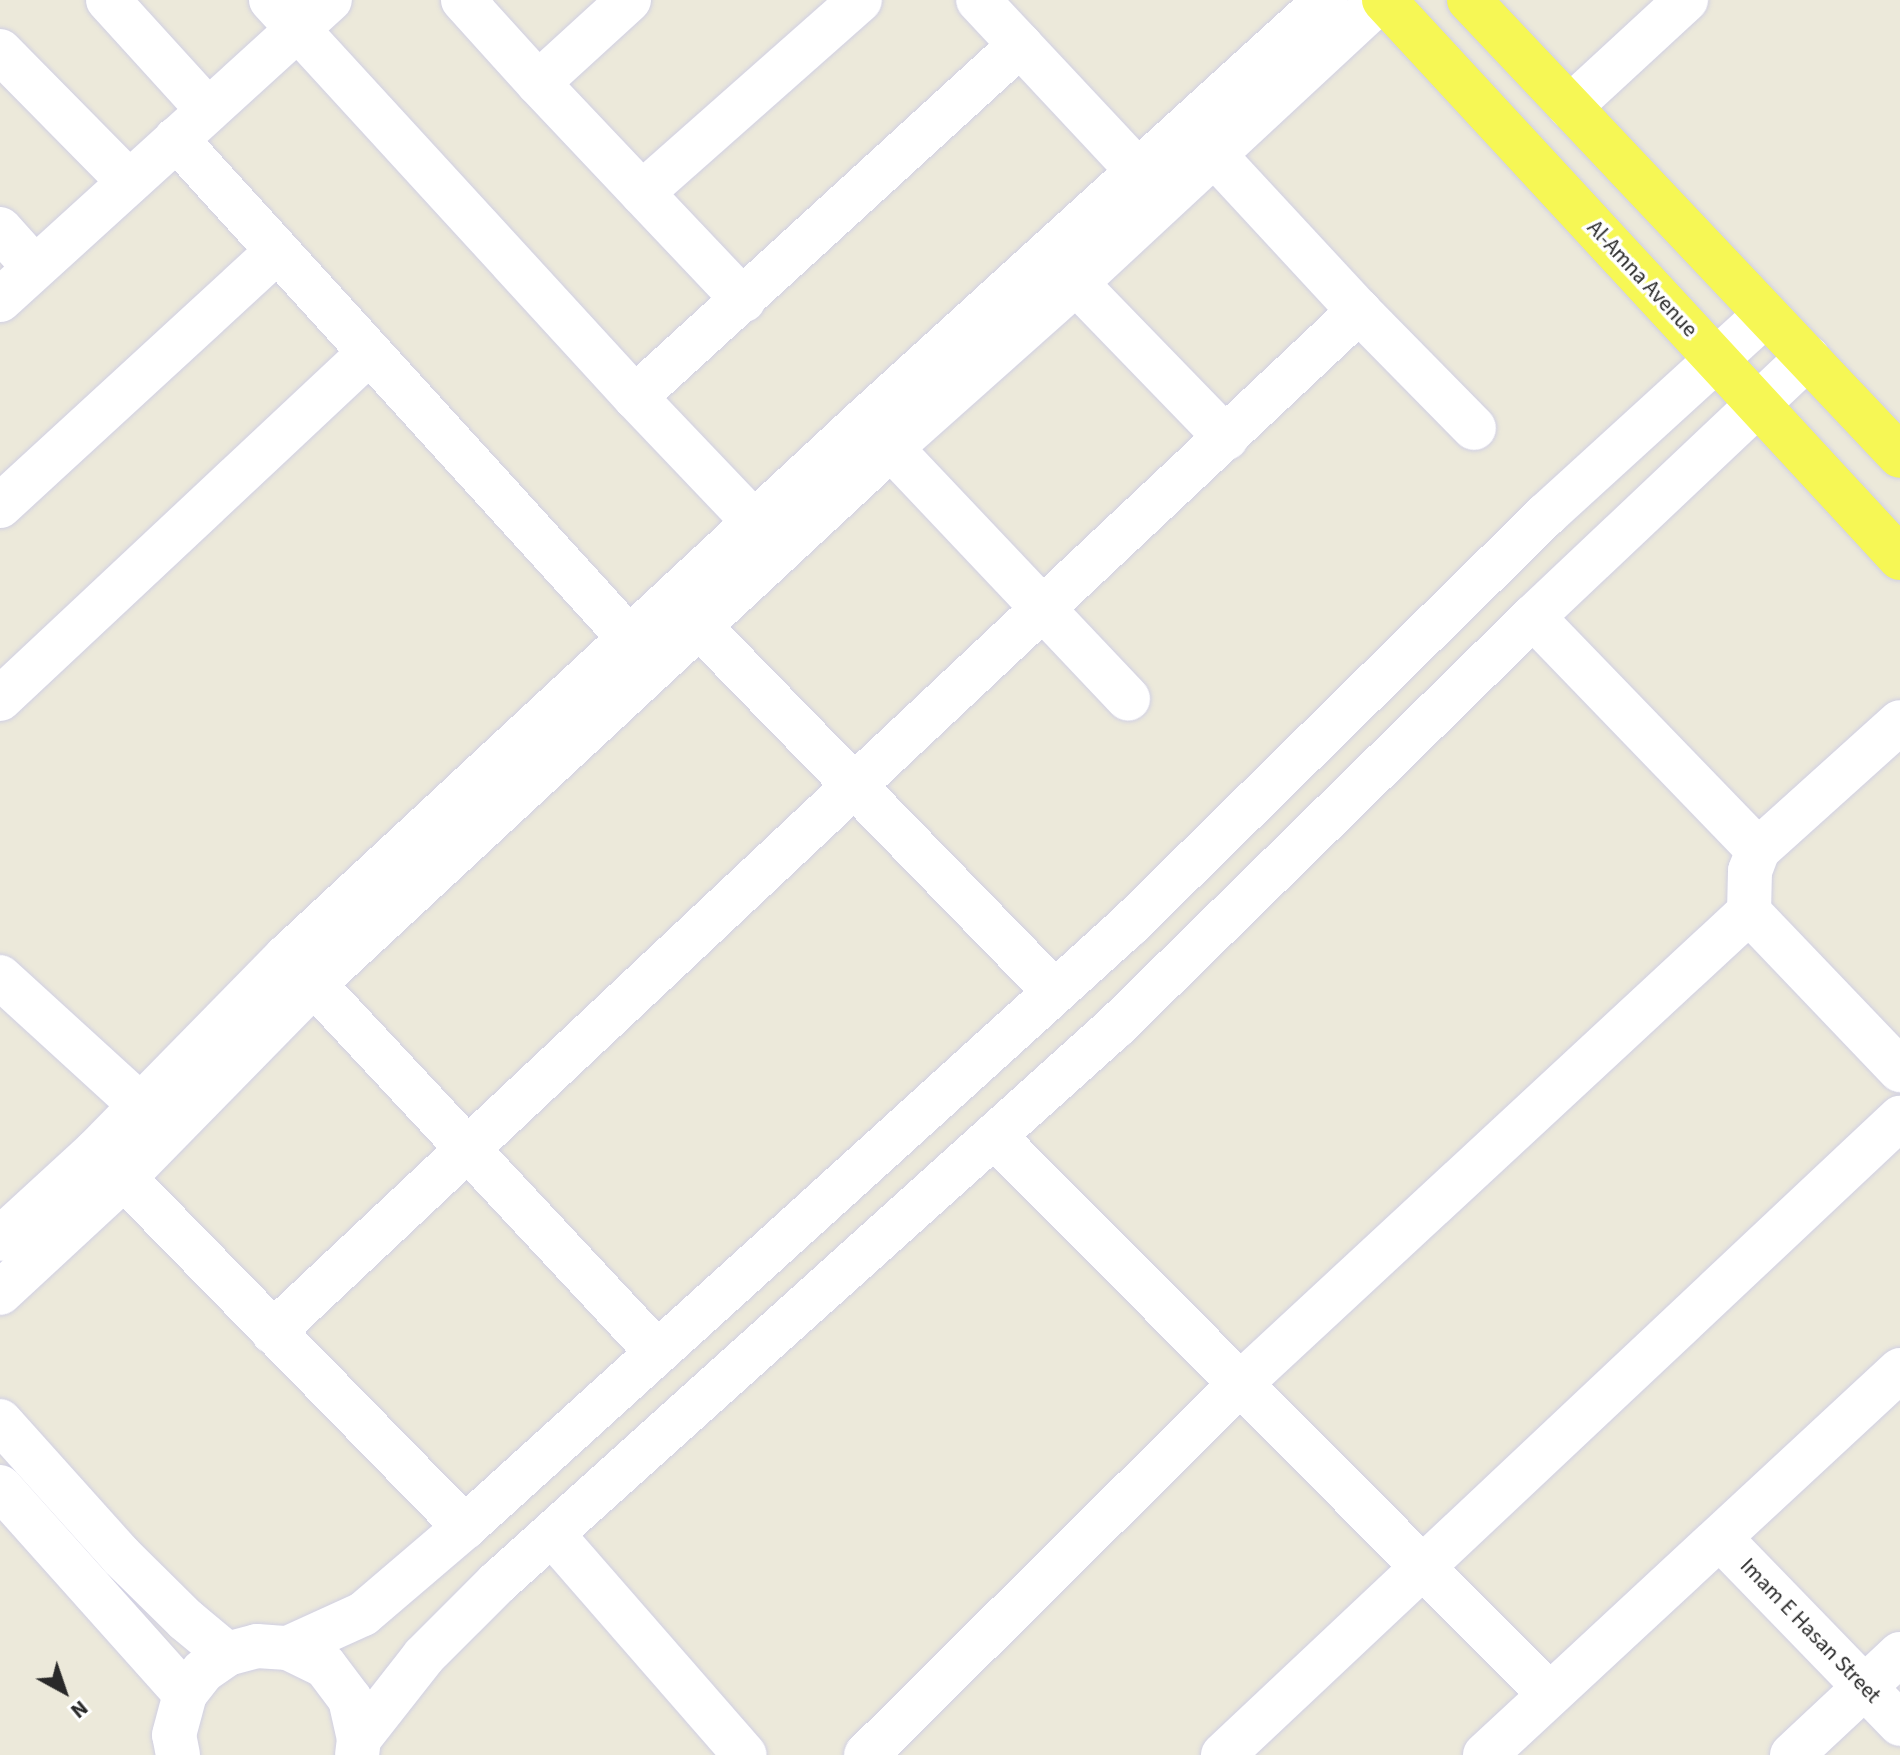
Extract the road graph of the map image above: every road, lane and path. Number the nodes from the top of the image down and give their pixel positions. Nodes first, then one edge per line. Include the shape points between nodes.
1 (108, 0) edge
2 (330, 0) edge
3 (463, 0) edge
4 (629, 0) edge
5 (860, 0) edge
6 (978, 0) edge
7 (1326, 0) edge
8 (1382, 0) edge
9 (1469, 0) edge
10 (1686, 0) edge
11 (284, 15) edge
12 (1020, 45) junction
13 (0, 51) edge
14 (538, 83) junction
15 (1570, 107) junction
16 (208, 110) junction
17 (176, 139) junction
18 (1202, 140) junction
19 (1139, 172) junction
20 (129, 182) junction
21 (642, 193) junction
22 (0, 229) edge
23 (276, 252) junction
24 (35, 268) junction
25 (1076, 283) junction
26 (0, 300) edge
27 (743, 300) junction
28 (1359, 311) junction
29 (1765, 315) junction
30 (368, 354) junction
31 (1808, 357) junction
32 (1717, 360) junction
33 (635, 397) junction
34 (1758, 403) junction
35 (1474, 428) dead end
36 (1226, 438) junction
37 (891, 448) junction
38 (1900, 456) edge
39 (0, 506) edge
40 (756, 524) junction
41 (1900, 558) edge
42 (1044, 607) junction
43 (1533, 617) junction
44 (700, 627) junction
45 (630, 639) junction
46 (0, 699) edge
47 (1128, 699) dead end
48 (1900, 722) edge
49 (855, 782) junction
50 (1758, 850) junction
51 (1749, 912) junction
52 (0, 977) edge
53 (314, 984) junction
54 (1055, 992) junction
55 (1900, 1070) edge
56 (140, 1105) junction
57 (1900, 1118) edge
58 (994, 1136) junction
59 (466, 1150) junction
60 (124, 1178) junction
61 (9, 1214) edge
62 (0, 1293) edge
63 (273, 1332) junction
64 (656, 1351) junction
65 (1900, 1370) edge
66 (1239, 1385) junction
67 (0, 1421) edge
68 (0, 1487) edge
69 (465, 1527) junction
70 (552, 1534) junction
71 (1720, 1538) junction
72 (1422, 1568) junction
73 (288, 1648) junction
74 (227, 1654) junction
75 (1900, 1654) edge
76 (1865, 1687) junction
77 (185, 1694) junction
78 (1550, 1695) junction
79 (1900, 1724) edge
80 (366, 1749) edge
81 (178, 1755) edge
82 (745, 1755) edge
83 (866, 1755) edge
84 (1223, 1755) edge
85 (1485, 1755) edge
86 (1792, 1755) edge

1 - 16 street
2 - 11 street
3 - 14 street
4 - 14 street
5 - 21 street
6 - 12 street
7 - 18 street
8 - 18 street
8 - 32 main road, Al-Amna Avenue
9 - 15 main road
10 - 15 street
11 - 16 street
11 - 33 street
12 - 19 street
12 - 27 street
13 - 20 street
14 - 21 street
15 - 29 main road
16 - 17 street
17 - 20 street
17 - 23 street
18 - 19 street
18 - 25 street
18 - 28 street
19 - 40 street
20 - 24 street
21 - 27 street
22 - 24 street
23 - 30 street
23 - 39 street
24 - 26 street
25 - 36 street
25 - 37 street
27 - 33 street
28 - 35 street
28 - 36 street
29 - 31 main road
29 - 32 street
30 - 45 street
30 - 46 street
31 - 34 street
31 - 38 main road
32 - 34 main road, Al-Amna Avenue
32 - 54 street via 1546,515
33 - 40 street
34 - 41 main road, Al-Amna Avenue
34 - 43 street
36 - 42 street
37 - 42 street
37 - 44 street
40 - 45 street
42 - 47 street
42 - 49 street
43 - 50 street
43 - 58 street via 1116,1026
44 - 49 street
44 - 53 street
45 - 56 street via 286,957
48 - 50 street
49 - 54 street
49 - 59 street
50 - 51 street via 1750,871
51 - 55 street
51 - 66 street
52 - 56 street
53 - 59 street
53 - 60 street
54 - 64 street
56 - 61 street via 96,1151
57 - 72 street
58 - 66 street
58 - 70 street
59 - 63 street
59 - 64 street
60 - 62 street
60 - 63 street
63 - 69 street
64 - 69 street
65 - 71 street
66 - 72 street
66 - 83 street
67 - 74 street via 121,1556
68 - 77 street
69 - 73 street via 363,1614
70 - 80 street via 424,1656
70 - 82 street
71 - 76 street, Imam E Hasan Street
71 - 78 street
72 - 78 street
72 - 84 street
73 - 74 street via 257,1646
73 - 80 street via 325,1666 350,1699
74 - 77 street via 203,1671
75 - 76 street
76 - 79 street, Imam E Hasan Street
76 - 86 street
77 - 81 street via 174,1735
78 - 85 street

